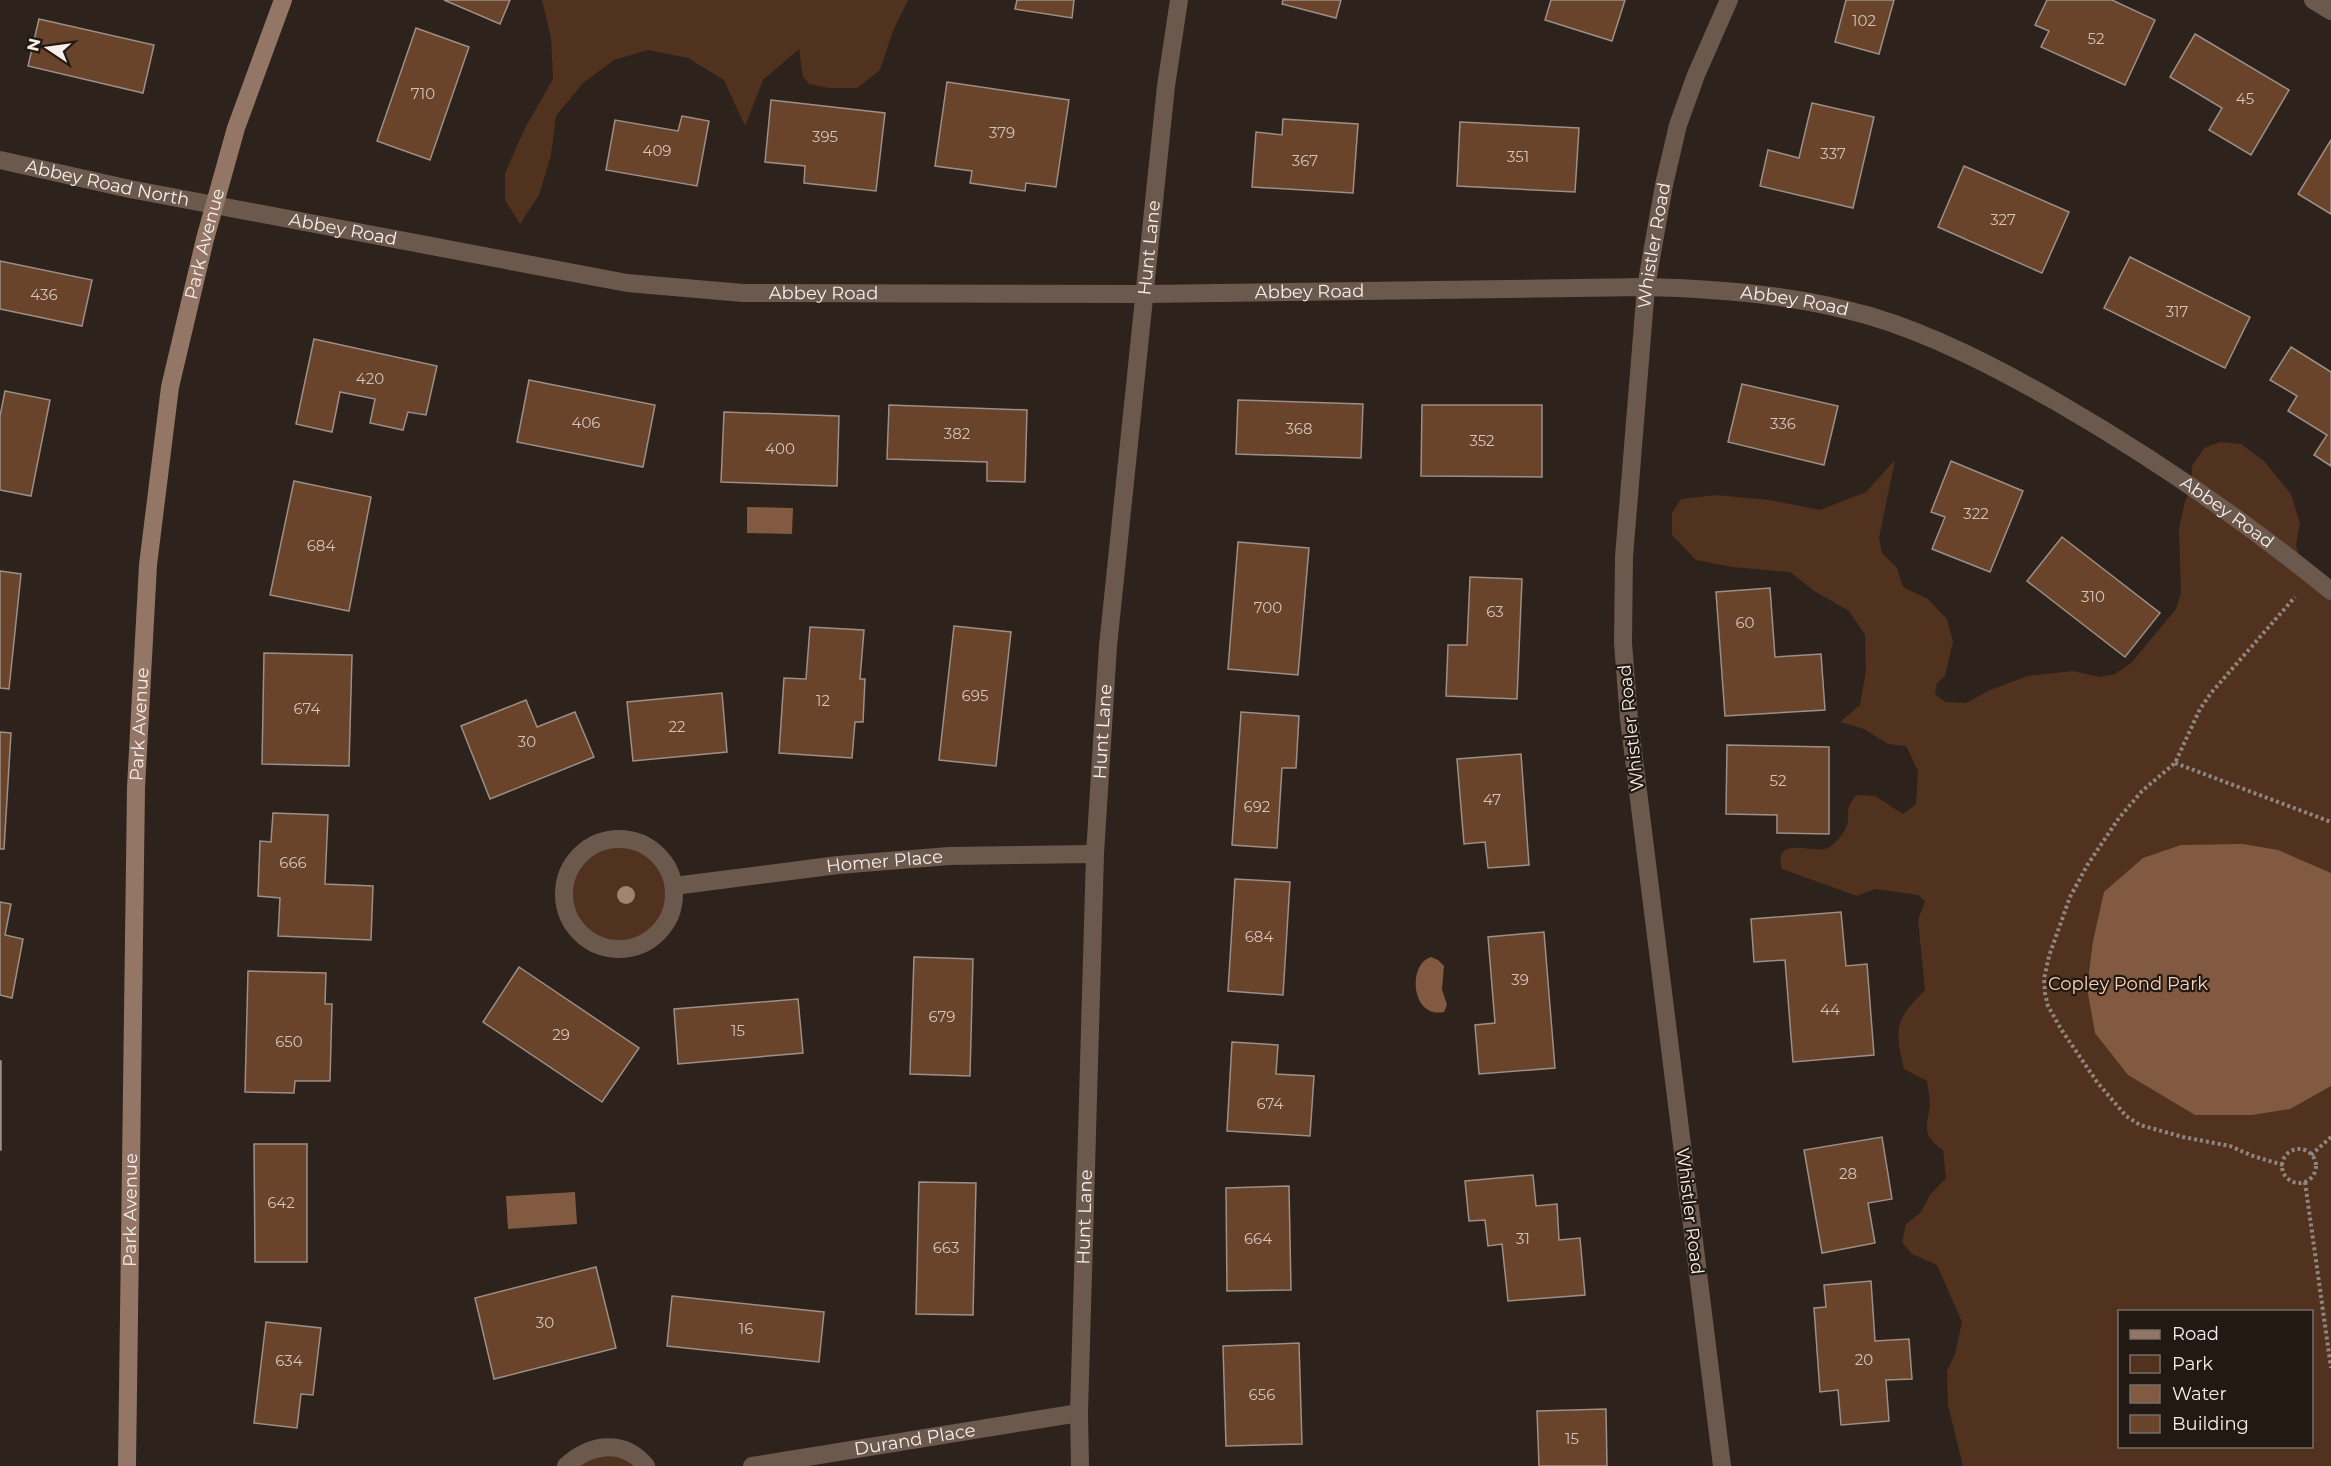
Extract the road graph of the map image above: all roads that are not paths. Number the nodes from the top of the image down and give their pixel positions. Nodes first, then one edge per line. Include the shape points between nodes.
1 (283, 0) edge
2 (1179, 0) edge
3 (1729, 0) edge
4 (2313, 0) edge
5 (2331, 11) edge
6 (0, 160) edge
7 (214, 205) junction
8 (1646, 287) junction
9 (1146, 294) junction
10 (2331, 591) edge
11 (1095, 854) junction
12 (674, 886) junction
13 (1079, 1413) junction
14 (127, 1466) edge
15 (566, 1466) edge
16 (646, 1466) edge
17 (752, 1466) edge
18 (1080, 1466) edge
19 (1722, 1466) edge

1 - 7 street, Park Avenue via 236,128
2 - 9 street, Hunt Lane via 1166,86
3 - 8 street, Whistler Road via 1678,125
4 - 5 street
6 - 7 street, Abbey Road North
7 - 9 street, Abbey Road via 627,283 743,293
7 - 14 street, Park Avenue via 170,387 148,565 136,788
8 - 9 street, Abbey Road
8 - 10 street, Abbey Road via 1756,292 1804,300 1871,317 1941,343 2013,377 2180,478
8 - 19 street, Whistler Road via 1624,547 1625,680
9 - 11 street, Hunt Lane via 1108,646
11 - 12 street, Homer Place via 949,856 838,865
11 - 13 street, Hunt Lane
12 - 12 street via 659,855 628,839 610,839 594,844 580,855 564,886 565,904 571,922 584,936 600,946 618,950 654,938 667,923 674,905
13 - 17 street, Durand Place
13 - 18 street, Hunt Lane
15 - 16 street via 593,1448 609,1447 626,1450

